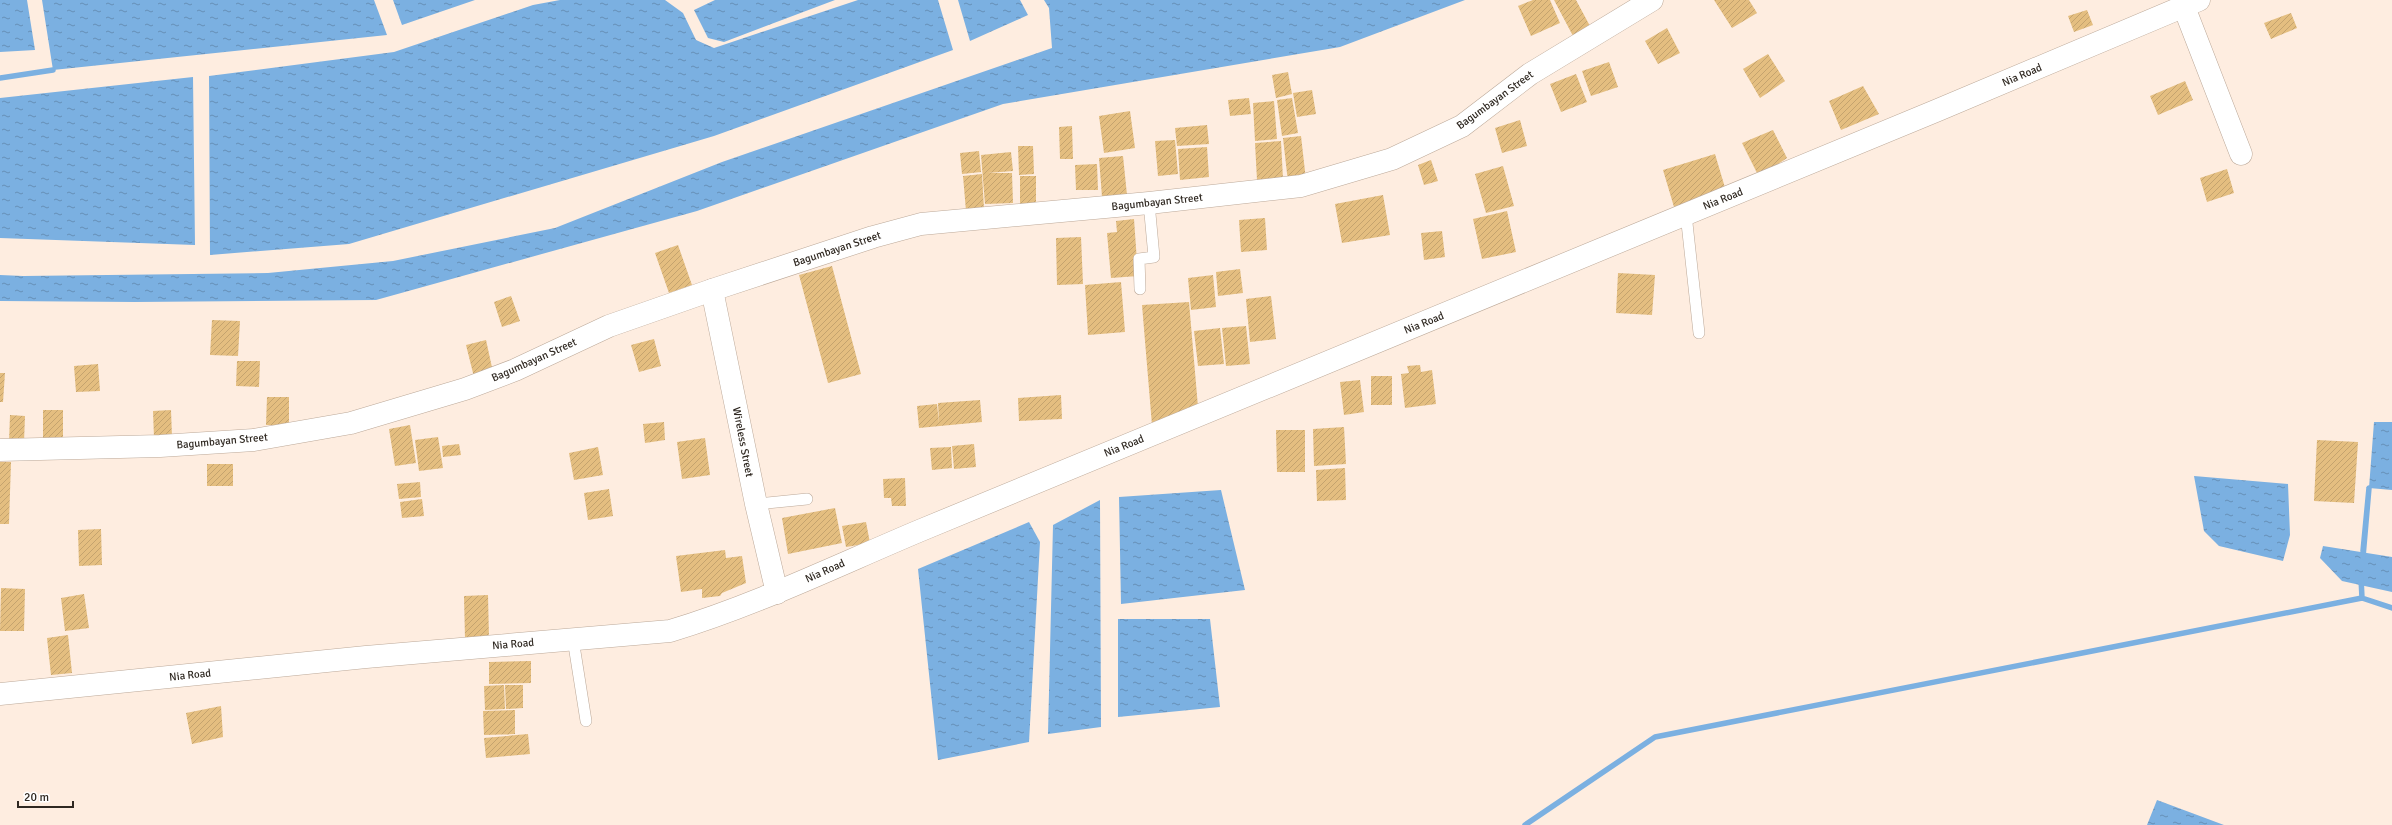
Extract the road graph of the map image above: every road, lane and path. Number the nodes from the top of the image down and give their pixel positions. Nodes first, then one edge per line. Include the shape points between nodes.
1 (1652, 0) edge
2 (2191, 3) edge
3 (2241, 154) dead end
4 (1148, 203) junction
5 (1686, 214) junction
6 (1140, 289) dead end
7 (712, 290) junction
8 (1699, 333) dead end
9 (0, 450) edge
10 (807, 499) dead end
11 (756, 504) junction
12 (777, 593) junction
13 (573, 639) junction
14 (0, 694) edge
15 (586, 721) dead end

1 - 4 street, Bagumbayan Street via 1530,74 1462,126 1392,159 1301,186
2 - 3 street
2 - 5 street, Nia Road
4 - 6 lane via 1154,257 1139,259
4 - 7 street, Bagumbayan Street via 921,224 873,237
5 - 8 lane
5 - 12 street, Nia Road via 912,534
7 - 9 street, Bagumbayan Street via 609,326 515,370 465,389 351,422 254,440 160,446
7 - 11 street, Wireless Street
10 - 11 lane
11 - 12 street, Wireless Street
12 - 13 street, Nia Road via 670,631
13 - 14 street, Nia Road via 359,657
13 - 15 lane

